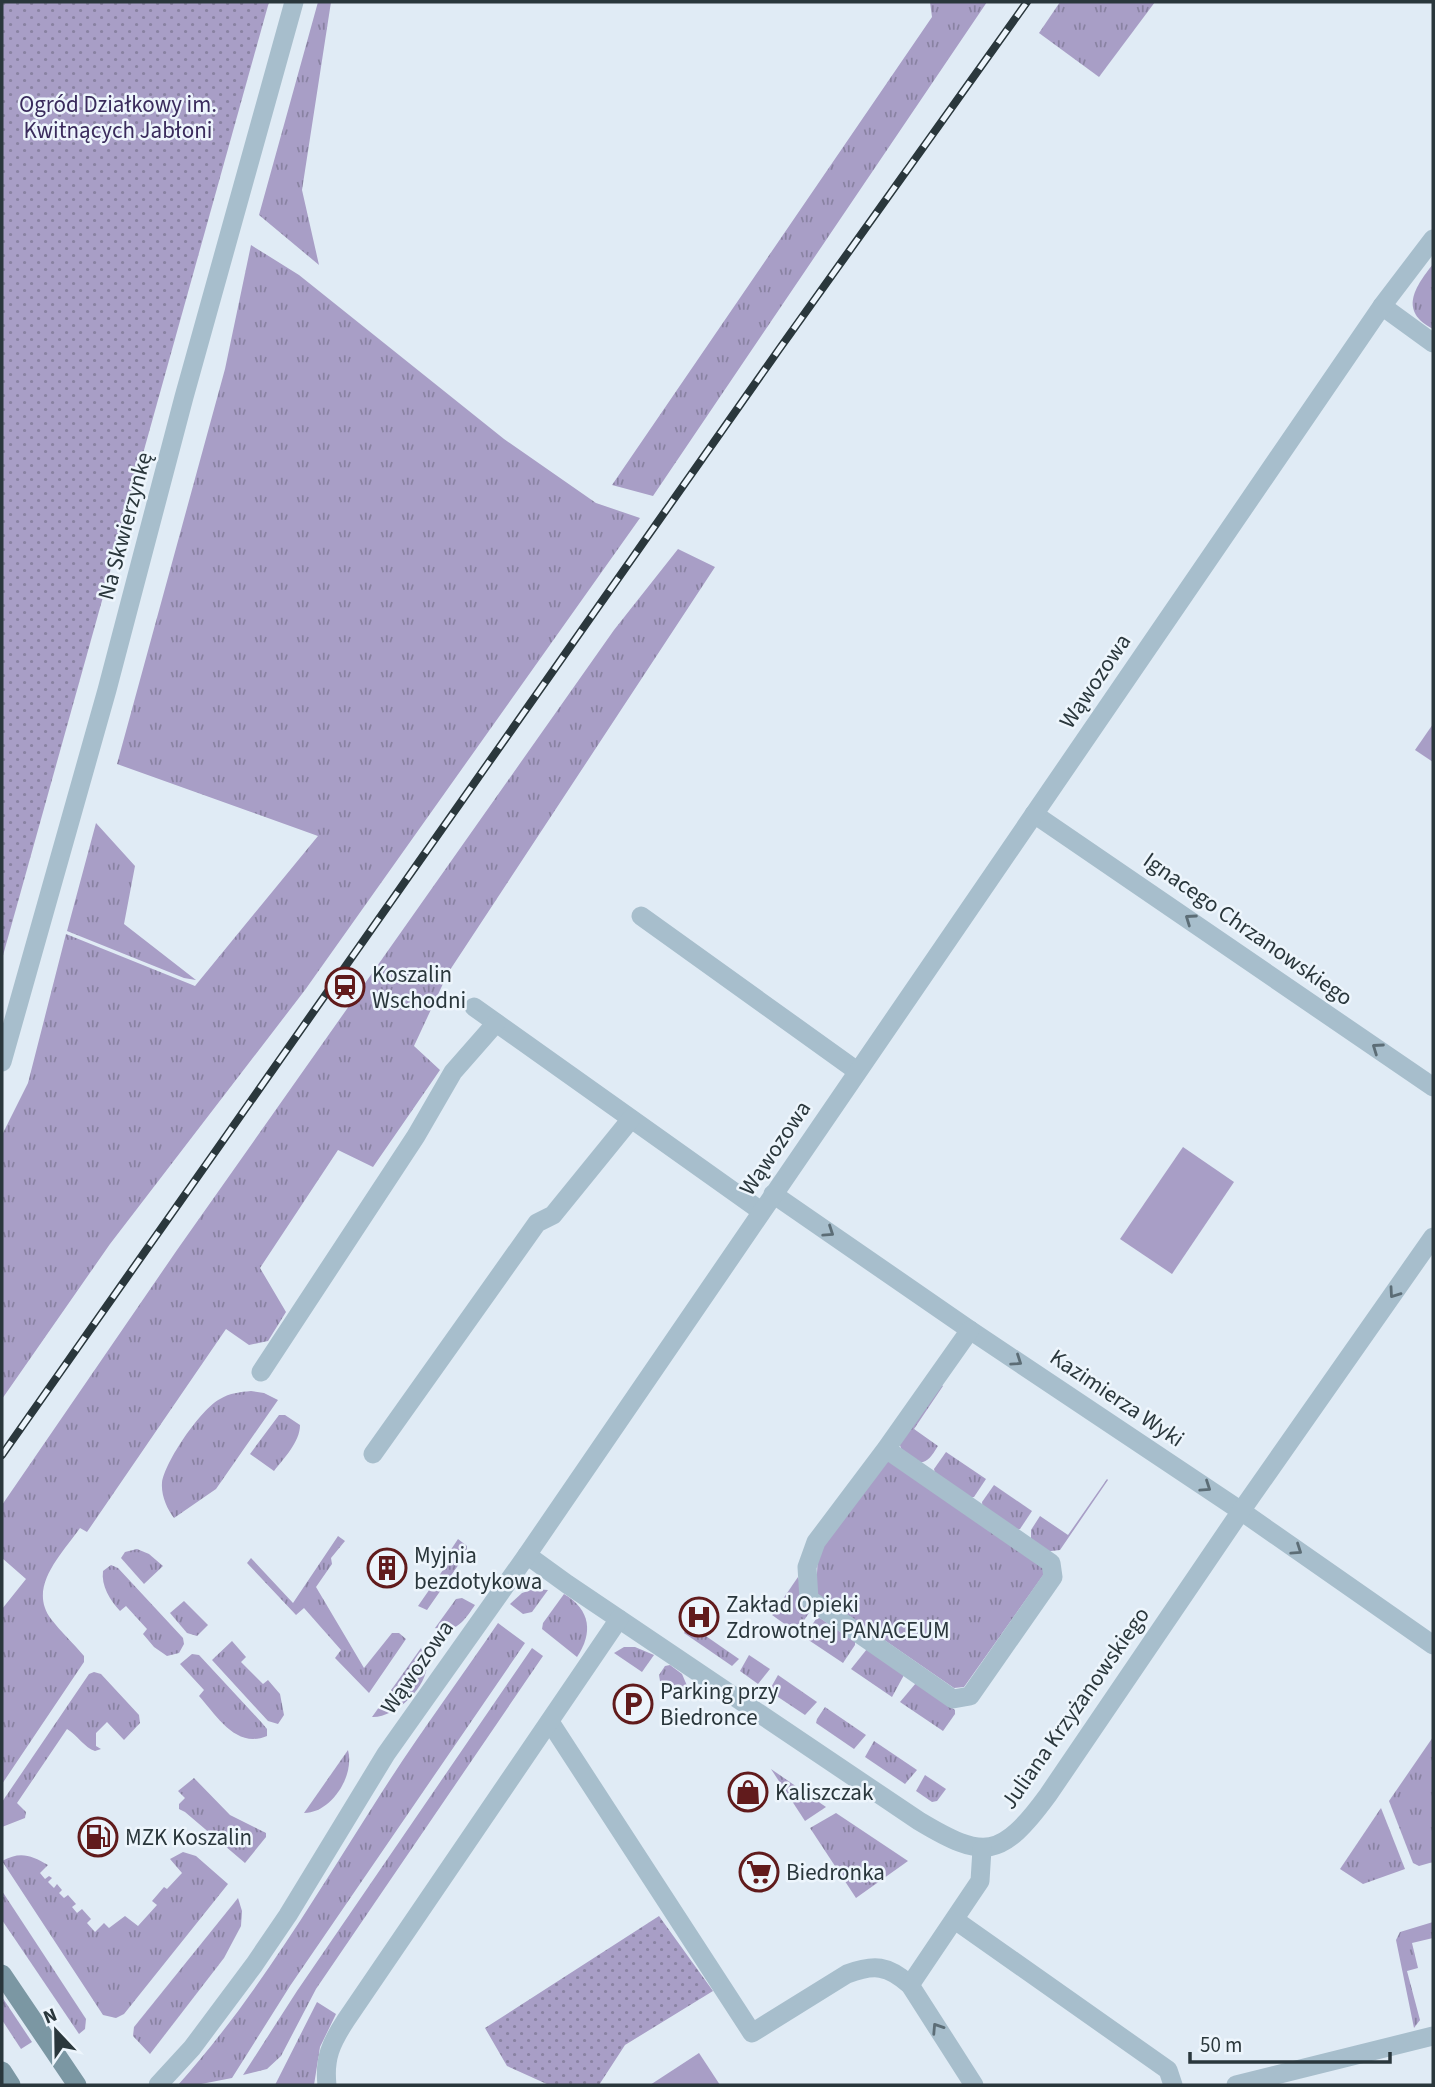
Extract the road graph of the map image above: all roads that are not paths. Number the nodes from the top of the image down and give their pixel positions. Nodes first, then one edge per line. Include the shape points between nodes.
1 (294, 2) edge
2 (1433, 239) edge
3 (1382, 306) junction
4 (1433, 343) edge
5 (1034, 814) junction
6 (640, 916) dead end
7 (474, 1007) dead end
8 (496, 1023) junction
9 (2, 1062) edge
10 (857, 1071) junction
11 (1433, 1087) edge
12 (631, 1119) junction
13 (773, 1194) junction
14 (761, 1211) junction
15 (1433, 1237) edge
16 (970, 1330) junction
17 (261, 1372) dead end
18 (886, 1449) junction
19 (373, 1454) dead end
20 (1241, 1511) junction
21 (527, 1555) junction
22 (619, 1619) junction
23 (1433, 1645) edge
24 (550, 1722) junction
25 (982, 1849) junction
26 (955, 1920) junction
27 (2, 1974) edge
28 (910, 1985) junction
29 (1433, 2036) edge
30 (2, 2071) edge
31 (1268, 2081) edge
32 (11, 2085) edge
33 (77, 2085) edge
34 (158, 2085) edge
35 (327, 2085) edge
36 (974, 2085) edge
37 (1173, 2085) edge
38 (1236, 2085) edge

1 - 9 street, Na Skwierzynkę
2 - 3 street, Wąwozowa
3 - 4 street
3 - 5 street, Wąwozowa
5 - 10 street, Wąwozowa
11 -> 5 street, Ignacego Chrzanowskiego
6 - 10 street
7 - 8 street
8 - 12 street
8 - 17 street via 453,1072
10 - 13 street, Wąwozowa
12 - 14 street
12 - 19 street via 553,1215 537,1223
13 - 14 street, Wąwozowa
13 -> 16 street, Kazimierza Wyki
14 - 21 street, Wąwozowa
15 -> 20 street, Juliana Krzyżanowskiego
16 - 18 street
16 -> 20 street, Kazimierza Wyki
18 - 18 street via 816,1542 807,1567 809,1599 953,1699 970,1696 1053,1577 1051,1563
20 -> 23 street, Kazimierza Wyki
20 - 25 street, Juliana Krzyżanowskiego via 1039,1808 1011,1836
21 - 22 street
21 - 34 street, Wąwozowa via 386,1754 254,1965
22 - 24 street
22 - 25 street via 919,1821 950,1839
24 - 28 street via 752,2033 863,1968 884,1969
24 - 35 street via 332,2041 325,2067
25 - 26 street via 980,1881
26 - 28 street
26 - 37 street via 1168,2070
27 - 33 main road
36 -> 28 street
29 - 31 street
30 - 32 main road
31 - 38 street

